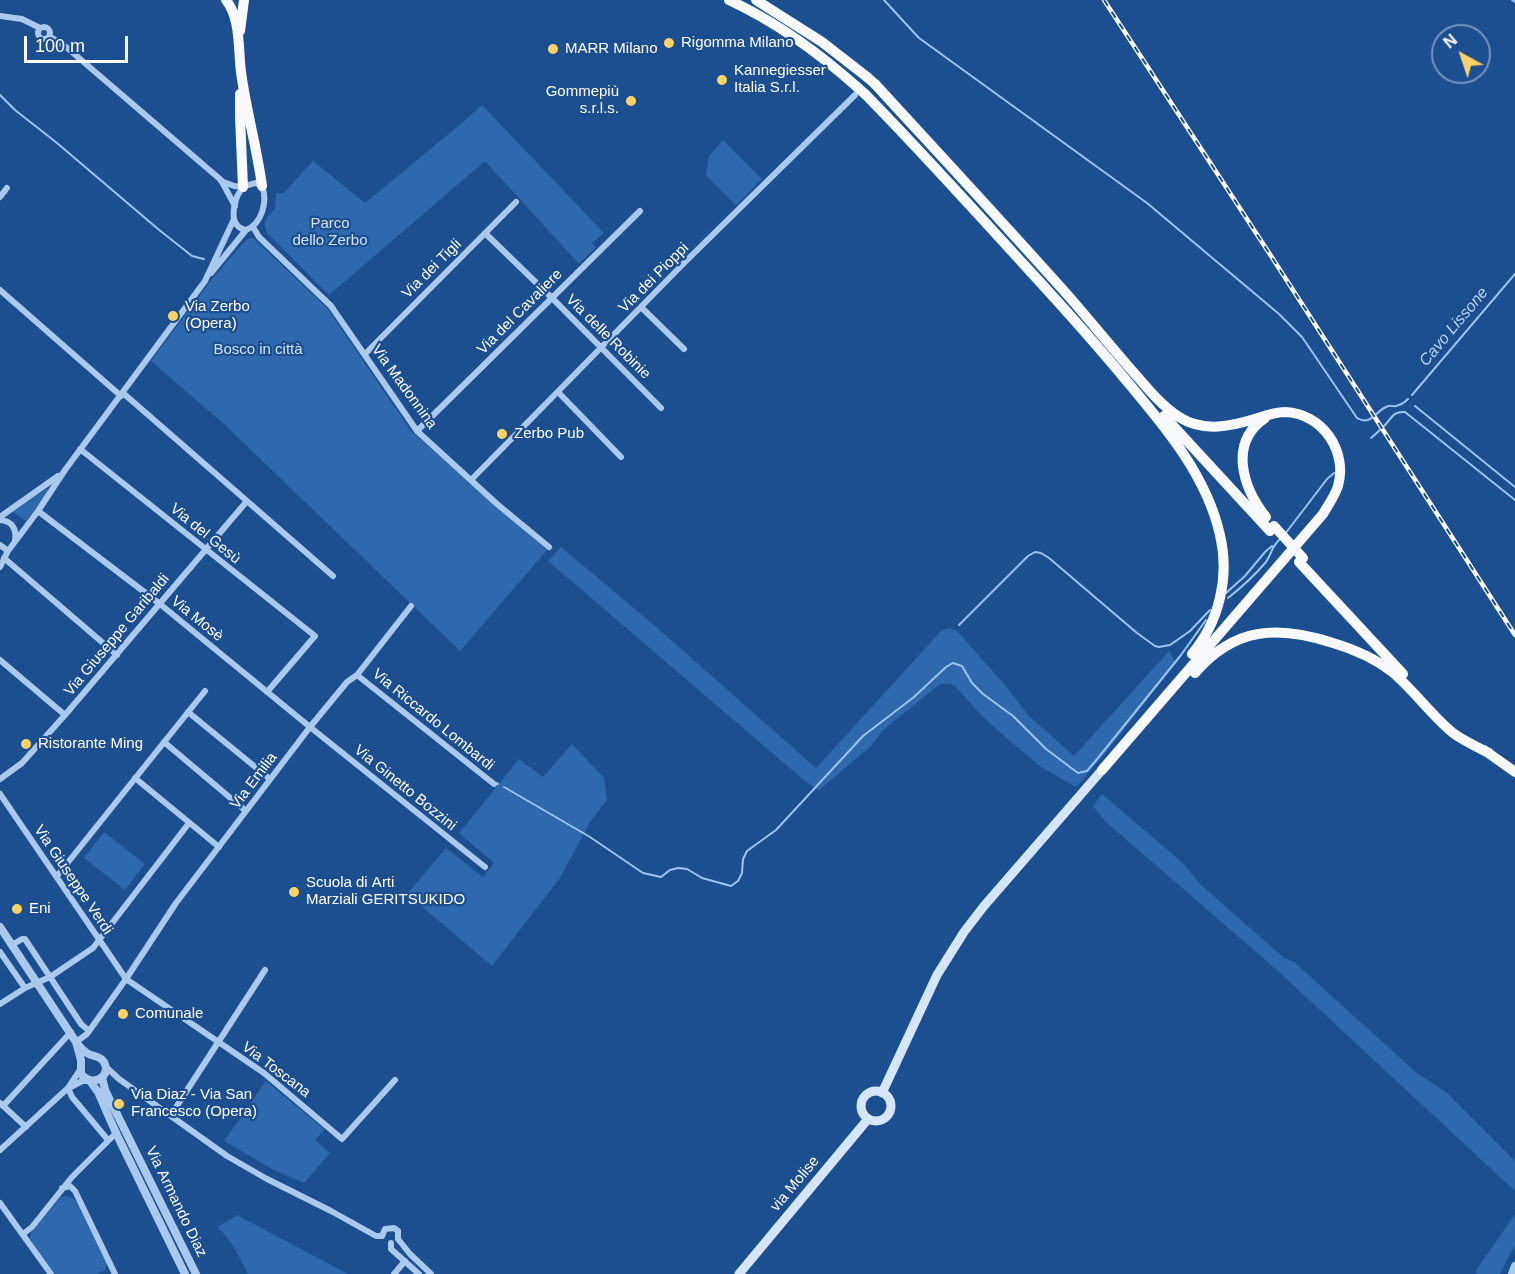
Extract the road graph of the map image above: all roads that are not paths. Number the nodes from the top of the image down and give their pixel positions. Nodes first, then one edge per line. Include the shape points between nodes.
1 (226, 0) edge
2 (244, 0) edge
3 (729, 0) edge
4 (756, 0) edge
5 (0, 16) edge
6 (239, 44) junction
7 (241, 72) junction
8 (859, 92) junction
9 (221, 180) junction
10 (261, 186) junction
11 (243, 187) junction
12 (7, 188) dead end
13 (0, 197) edge
14 (516, 202) dead end
15 (235, 206) junction
16 (640, 211) dead end
17 (234, 219) junction
18 (249, 229) junction
19 (485, 233) junction
20 (204, 281) junction
21 (0, 290) edge
22 (552, 298) junction
23 (641, 308) junction
24 (1094, 334) junction
25 (601, 348) junction
26 (684, 349) dead end
27 (365, 354) junction
28 (558, 392) junction
29 (122, 394) junction
30 (661, 408) dead end
31 (1274, 413) junction
32 (417, 431) junction
33 (80, 450) junction
34 (621, 456) dead end
35 (65, 470) junction
36 (471, 480) junction
37 (247, 501) junction
38 (38, 511) junction
39 (0, 519) edge
40 (1272, 528) junction
41 (15, 541) junction
42 (0, 545) edge
43 (549, 547) dead end
44 (205, 550) junction
45 (9, 551) junction
46 (2, 560) edge
47 (0, 567) edge
48 (333, 576) dead end
49 (160, 604) junction
50 (411, 606) dead end
51 (117, 654) junction
52 (0, 660) edge
53 (357, 675) junction
54 (205, 691) dead end
55 (267, 692) junction
56 (188, 712) junction
57 (66, 715) junction
58 (310, 727) junction
59 (164, 742) junction
60 (1121, 748) junction
61 (1489, 753) junction
62 (1102, 770) joint
63 (1515, 772) edge
64 (135, 778) junction
65 (0, 779) edge
66 (270, 779) junction
67 (494, 784) dead end
68 (0, 794) edge
69 (246, 812) junction
70 (189, 823) junction
71 (219, 847) junction
72 (485, 867) dead end
73 (57, 876) junction
74 (0, 927) edge
75 (100, 940) junction
76 (12, 945) junction
77 (0, 952) edge
78 (265, 970) dead end
79 (50, 976) junction
80 (126, 980) junction
81 (36, 982) junction
82 (25, 988) junction
83 (0, 1004) edge
84 (71, 1032) junction
85 (89, 1032) junction
86 (76, 1042) junction
87 (218, 1042) junction
88 (92, 1056) junction
89 (105, 1065) junction
90 (80, 1067) junction
91 (102, 1076) junction
92 (119, 1079) junction
93 (396, 1080) dead end
94 (90, 1081) junction
95 (68, 1088) junction
96 (882, 1093) junction
97 (2, 1104) edge
98 (171, 1116) junction
99 (868, 1119) junction
100 (26, 1127) junction
101 (125, 1129) junction
102 (116, 1132) junction
103 (108, 1140) junction
104 (0, 1150) edge
105 (62, 1189) junction
106 (0, 1203) edge
107 (23, 1234) junction
108 (382, 1236) junction
109 (398, 1239) junction
110 (391, 1244) junction
111 (405, 1261) junction
112 (1515, 1266) edge
113 (742, 1271) edge
114 (114, 1273) edge
115 (51, 1274) edge
116 (186, 1274) edge
117 (196, 1274) edge
118 (394, 1274) edge
119 (420, 1274) edge
120 (431, 1274) edge
121 (1512, 1274) edge

1 - 6 highway via 236,22
2 - 6 highway
3 - 8 highway via 796,39
4 - 24 highway via 822,42 871,81
5 - 9 street via 47,28 49,36
6 - 7 highway
7 - 10 highway
7 - 11 highway
8 - 23 street, Via dei Pioppi
8 - 24 highway
9 - 11 street
9 - 15 street
10 - 11 street via 254,183
10 - 18 street via 262,211
11 - 15 street
12 - 13 street
14 - 19 street, Via dei Tigli
15 - 17 street
16 - 22 street, Via del Cavaliere
17 - 18 street via 239,228
17 - 20 street
18 - 20 street
18 - 27 street, Via Madonnina via 331,306
19 - 22 street, Via delle Robinie
19 - 27 street, Via dei Tigli
20 - 29 street
21 - 29 street
22 - 25 street, Via delle Robinie
22 - 32 street, Via del Cavaliere
23 - 25 street, Via dei Pioppi
23 - 26 street
24 - 31 highway via 1158,400 1192,423 1219,427
24 - 40 highway via 1192,447
24 - 60 highway via 1165,427 1197,477 1217,523 1224,560 1218,606 1201,644 1150,705
25 - 28 street, Via dei Pioppi
25 - 30 street, Via delle Robinie
27 - 32 street, Via Madonnina
28 - 34 street
28 - 36 street, Via dei Pioppi
29 - 33 street
29 - 37 street
31 - 40 highway via 1257,423 1247,437 1242,468 1254,501
31 - 60 highway via 1308,418 1332,441 1340,474 1332,500
32 - 36 street, Via Madonnina
33 - 35 street
33 - 44 street, Via del Gesù
35 - 38 street
35 - 39 street
36 - 43 street, Via Madonnina
37 - 44 street, Via Giuseppe Garibaldi
37 - 48 street
38 - 41 street
38 - 49 street, Via Mosè
39 - 41 street via 13,525
40 - 61 highway via 1423,696
41 - 45 street
42 - 45 street
44 - 49 street, Via Giuseppe Garibaldi
44 - 55 street, Via del Gesù via 315,636
45 - 46 street
46 - 47 street
46 - 51 street
49 - 51 street, Via Giuseppe Garibaldi
49 - 55 street, Via Mosè
50 - 53 street, Via Emilia
51 - 57 street, Via Giuseppe Garibaldi
52 - 57 street
53 - 58 street, Via Emilia via 346,682
53 - 67 street, Via Riccardo Lombardi
54 - 56 street
55 - 58 street, Via Mosè
56 - 59 street
56 - 66 street
57 - 65 street, Via Giuseppe Garibaldi via 22,763
58 - 66 street, Via Emilia
58 - 72 street, Via Ginetto Bozzini
59 - 64 street
59 - 69 street
60 - 61 highway via 1150,724 1213,655 1239,639 1282,631 1332,642 1375,661 1402,681 1455,734
60 - 62 highway
61 - 63 highway
62 - 96 main road via 964,932 937,975
64 - 70 street
64 - 73 street
66 - 69 street, Via Emilia
68 - 73 street, Via Giuseppe Verdi
69 - 71 street, Via Emilia
70 - 71 street
70 - 75 street
71 - 80 street, Via Emilia via 176,903
73 - 75 street, Via Giuseppe Verdi
74 - 76 street
75 - 79 street
75 - 80 street, Via Giuseppe Verdi
76 - 79 street via 25,939
76 - 81 street
77 - 82 street
78 - 87 street
79 - 81 street
79 - 85 street
80 - 85 street, Via Emilia
80 - 87 street, Via Toscana
81 - 82 street
81 - 84 street
82 - 83 street
84 - 86 street
84 - 97 street
85 - 86 street, Via Emilia
86 - 88 street
86 - 90 street
87 - 93 street, Via Toscana via 264,1073 342,1139
87 - 98 street
88 - 89 street via 99,1057
88 - 90 street via 85,1058
89 - 91 street
89 - 92 street
90 - 94 street, Via Armando Diaz via 83,1077
90 - 95 street
91 - 92 street
91 - 94 street
91 - 101 street, Via Armando Diaz
92 - 98 street
94 - 95 street
94 - 102 street, Via Armando Diaz
95 - 100 street
95 - 103 street
96 - 99 main road via 870,1093 863,1098 862,1112
96 - 99 main road via 889,1100 889,1113 882,1120
97 - 100 street
98 - 108 street via 267,1179
99 - 113 main road, via Molise
100 - 104 street
101 - 102 street
101 - 117 street, Via Armando Diaz
102 - 103 street
102 - 116 street, Via Armando Diaz
103 - 105 street
105 - 107 street
105 - 114 street via 74,1189
106 - 107 street
107 - 115 street
108 - 109 street via 385,1229 394,1228
108 - 110 street
109 - 110 street
109 - 120 street
110 - 111 street via 391,1249
111 - 118 street
111 - 119 street
112 - 121 street

